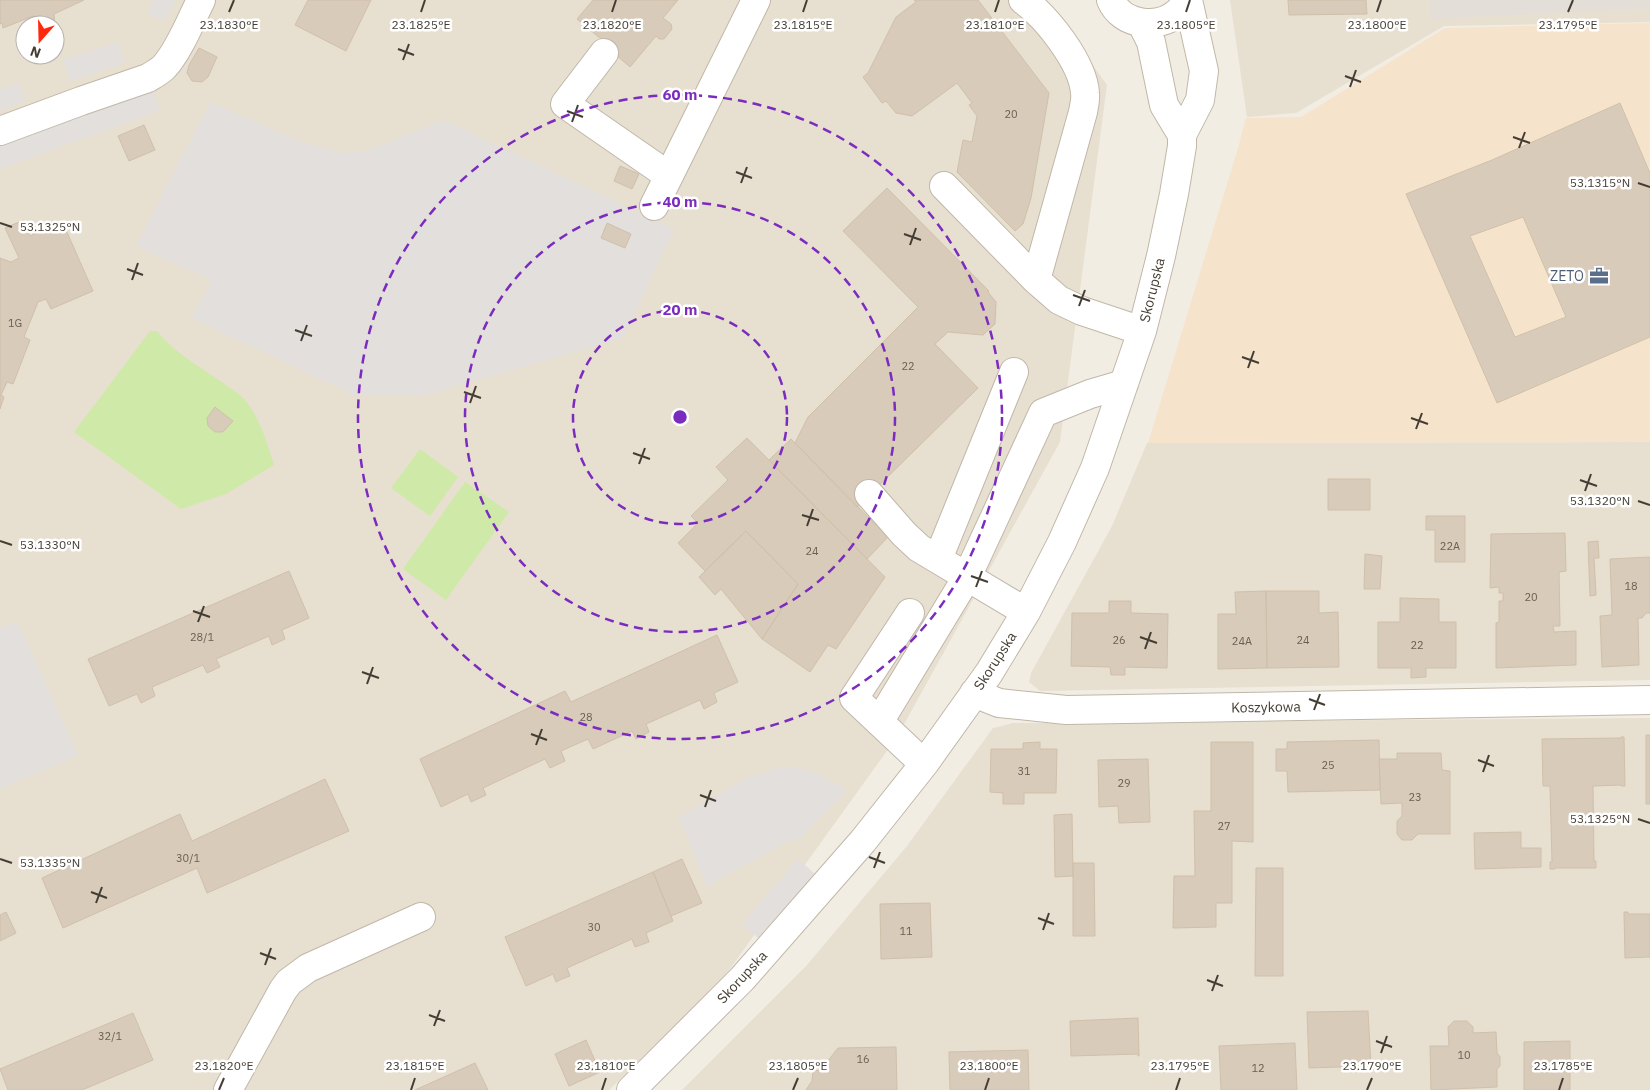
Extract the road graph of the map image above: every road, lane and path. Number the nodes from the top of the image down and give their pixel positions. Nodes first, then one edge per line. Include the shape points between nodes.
1 (201, 0) edge
2 (756, 0) edge
3 (1023, 0) edge
4 (1111, 0) edge
5 (1187, 0) edge
6 (1142, 24) junction
7 (604, 53) dead end
8 (0, 131) edge
9 (1182, 135) junction
10 (669, 176) junction
11 (944, 186) dead end
12 (654, 206) dead end
13 (1036, 280) junction
14 (1142, 332) junction
15 (1014, 372) dead end
16 (1124, 384) junction
17 (869, 494) dead end
18 (938, 559) junction
19 (967, 577) junction
20 (1026, 612) junction
21 (910, 613) dead end
22 (974, 693) junction
23 (1650, 700) edge
24 (883, 715) junction
25 (924, 764) junction
26 (421, 917) dead end
27 (228, 1090) edge
28 (631, 1090) edge

1 - 8 street via 170,59 155,74
2 - 10 street
3 - 13 street via 1066,46 1080,70 1086,94
4 - 6 street via 1125,17
5 - 6 street via 1177,13 1161,22
5 - 9 street, Skorupska via 1204,72 1200,100
6 - 9 street via 1151,42 1164,105
7 - 10 street via 565,104
9 - 14 street, Skorupska via 1174,194
10 - 12 street
11 - 13 street
13 - 14 street via 1059,300
14 - 16 street, Skorupska
15 - 18 street
16 - 19 street via 1043,412
16 - 20 street, Skorupska via 1094,468 1062,542
17 - 18 street via 904,534
18 - 19 street
19 - 20 street
19 - 24 street
20 - 22 street, Skorupska
21 - 24 street via 854,698
22 - 23 street, Koszykowa via 999,703 1066,710
22 - 25 street, Skorupska
24 - 25 street
25 - 28 street, Skorupska via 863,841 742,979
26 - 27 street via 308,968 289,982

